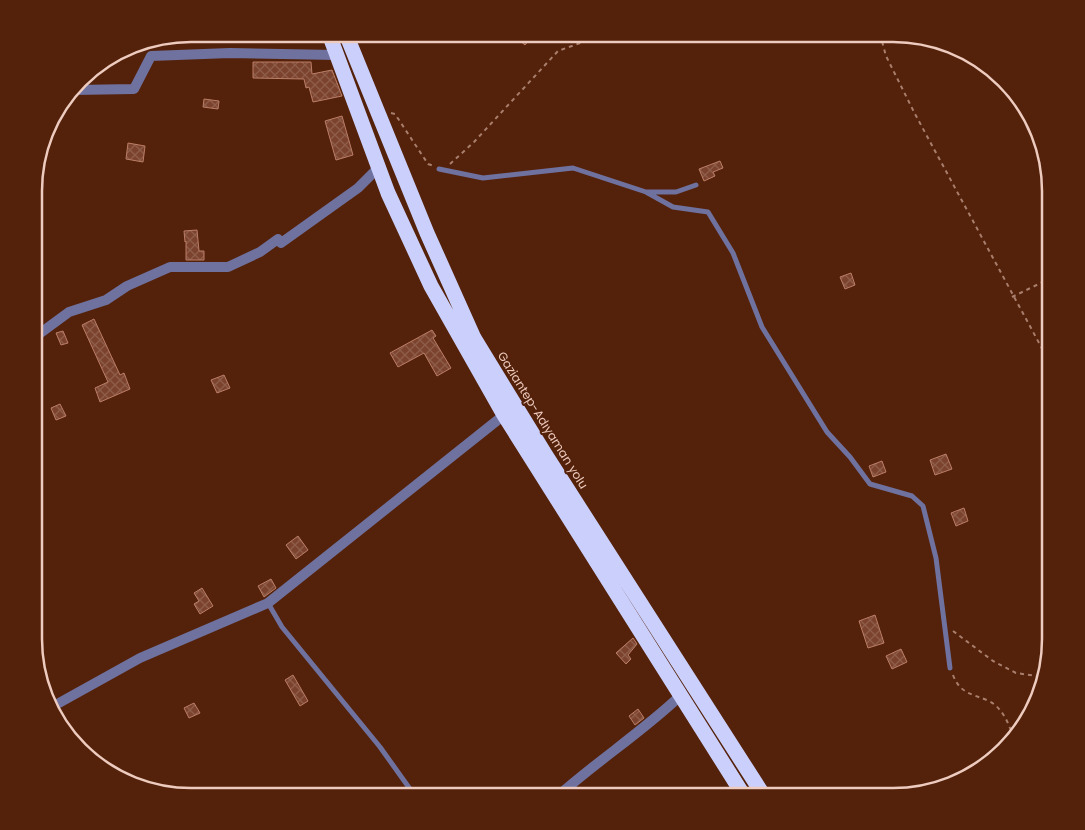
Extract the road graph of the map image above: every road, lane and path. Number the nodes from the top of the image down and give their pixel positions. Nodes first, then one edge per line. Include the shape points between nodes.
1 (332, 43) edge
2 (350, 43) edge
3 (580, 43) edge
4 (882, 43) edge
5 (336, 55) junction
6 (82, 90) edge
7 (379, 111) junction
8 (378, 168) junction
9 (439, 168) junction
10 (696, 185) dead end
11 (646, 192) junction
12 (1042, 282) edge
13 (1012, 297) junction
14 (42, 332) edge
15 (1042, 349) edge
16 (504, 415) junction
17 (268, 603) junction
18 (947, 627) junction
19 (950, 668) joint
20 (1037, 676) edge
21 (680, 696) junction
22 (58, 704) edge
23 (1012, 729) edge
24 (410, 787) edge
25 (568, 788) edge
26 (739, 788) edge
27 (759, 788) edge

1 - 5 highway
2 - 7 highway, Gaziantep-Adıyaman yolu
3 - 9 path via 558,51 474,142 449,165
4 - 13 path via 915,114
5 - 6 street via 230,53 151,56 134,89
5 - 8 highway
7 - 9 path via 395,114 428,164
7 - 27 highway, Gaziantep-Adıyaman yolu via 427,233 474,338
8 - 14 street via 358,188 282,243 278,239 260,252 228,267 170,267 127,286 106,300 69,312
8 - 16 highway via 431,286
9 - 11 lane via 483,178 572,168
10 - 11 lane via 676,192
11 - 18 lane via 673,207 708,212 733,253 762,327 827,432 870,484 912,496 923,506 936,558
12 - 13 path
13 - 15 path
16 - 17 street
16 - 21 highway
17 - 22 street via 140,658
17 - 24 lane via 282,627
18 - 19 lane
18 - 20 path via 993,661 1016,673
19 - 23 path via 956,682 970,696 990,702 1000,710
21 - 25 street
21 - 26 highway

